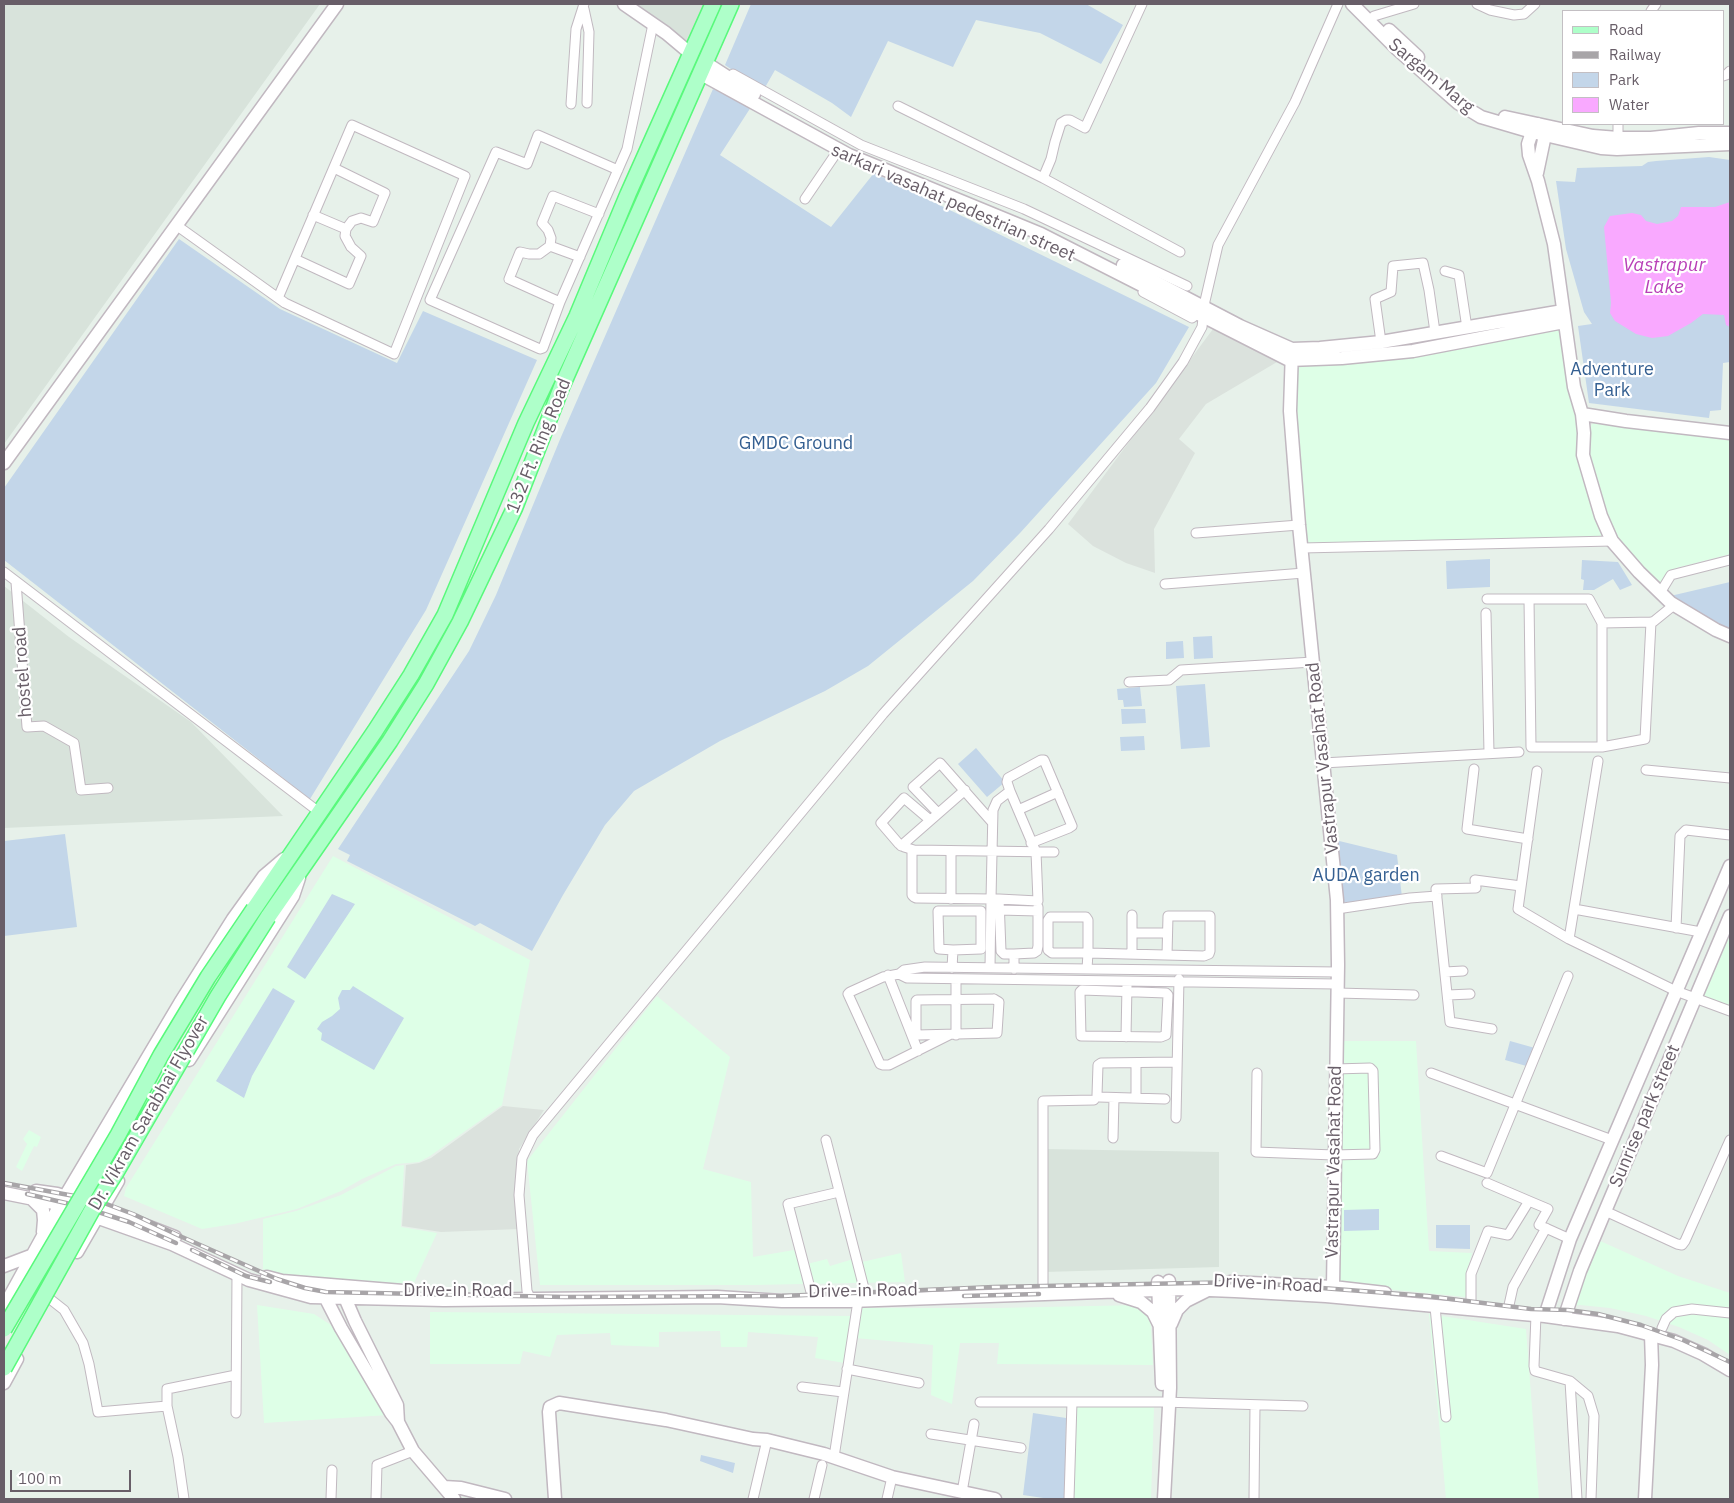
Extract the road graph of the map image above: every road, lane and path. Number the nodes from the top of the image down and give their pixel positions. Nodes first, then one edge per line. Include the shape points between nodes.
1 (337, 4) edge
2 (624, 4) edge
3 (712, 4) edge
4 (731, 4) edge
5 (1142, 4) edge
6 (1338, 4) edge
7 (1352, 4) edge
8 (1362, 4) edge
9 (1414, 4) edge
10 (1477, 4) edge
11 (1535, 4) edge
12 (584, 6) edge
13 (1374, 16) junction
14 (653, 24) junction
15 (691, 54) junction
16 (723, 68) dead end
17 (706, 73) junction
18 (587, 103) dead end
19 (571, 104) dead end
20 (898, 106) dead end
21 (1618, 125) edge
22 (1537, 132) junction
23 (1730, 133) edge
24 (1563, 140) junction
25 (1618, 144) junction
26 (1730, 144) edge
27 (837, 151) junction
28 (1540, 153) junction
29 (334, 168) junction
30 (618, 170) junction
31 (1043, 178) junction
32 (1538, 181) junction
33 (805, 199) dead end
34 (599, 214) junction
35 (313, 215) junction
36 (176, 225) junction
37 (346, 229) junction
38 (550, 246) junction
39 (1180, 252) dead end
40 (580, 257) junction
41 (295, 259) junction
42 (1444, 271) dead end
43 (1187, 286) dead end
44 (278, 298) junction
45 (560, 302) junction
46 (1202, 313) junction
47 (1564, 316) junction
48 (1467, 328) junction
49 (1435, 332) junction
50 (1381, 342) junction
51 (1291, 354) junction
52 (1582, 414) junction
53 (1730, 433) edge
54 (4, 463) edge
55 (1299, 525) junction
56 (1196, 533) dead end
57 (1612, 541) junction
58 (1302, 548) junction
59 (1730, 560) edge
60 (4, 572) edge
61 (1304, 573) junction
62 (16, 582) junction
63 (1165, 584) dead end
64 (1660, 593) junction
65 (1487, 599) dead end
66 (1529, 599) junction
67 (1674, 605) junction
68 (1486, 613) dead end
69 (1602, 622) junction
70 (1651, 622) junction
71 (1730, 636) edge
72 (1313, 662) junction
73 (1129, 682) dead end
74 (1602, 747) junction
75 (1519, 752) dead end
76 (1489, 753) junction
77 (1598, 761) dead end
78 (1323, 762) junction
79 (1474, 769) dead end
80 (1646, 770) dead end
81 (1537, 771) dead end
82 (1730, 778) edge
83 (108, 788) dead end
84 (964, 790) junction
85 (1010, 791) junction
86 (1058, 792) junction
87 (1018, 810) junction
88 (319, 812) junction
89 (938, 813) junction
90 (930, 820) junction
91 (992, 822) junction
92 (1730, 835) edge
93 (1528, 839) junction
94 (1031, 843) junction
95 (901, 846) junction
96 (912, 850) junction
97 (951, 852) junction
98 (1036, 852) junction
99 (1054, 852) dead end
100 (291, 853) junction
101 (992, 853) junction
102 (304, 864) junction
103 (1730, 866) edge
104 (1521, 886) junction
105 (1437, 896) junction
106 (928, 898) junction
107 (951, 898) junction
108 (995, 900) junction
109 (1038, 901) junction
110 (1337, 909) junction
111 (999, 910) junction
112 (1574, 910) junction
113 (938, 911) junction
114 (1038, 911) junction
115 (1132, 915) dead end
116 (1730, 916) edge
117 (1676, 928) junction
118 (1701, 932) junction
119 (1132, 933) junction
120 (1167, 933) junction
121 (1569, 939) junction
122 (953, 950) junction
123 (1088, 953) junction
124 (1014, 954) junction
125 (1132, 954) junction
126 (1167, 955) junction
127 (952, 968) junction
128 (990, 968) junction
129 (1014, 969) junction
130 (1087, 970) junction
131 (1179, 970) junction
132 (1463, 971) dead end
133 (1445, 972) junction
134 (899, 974) junction
135 (888, 976) junction
136 (1568, 976) dead end
137 (956, 979) junction
138 (1180, 983) junction
139 (1337, 983) junction
140 (1089, 986) junction
141 (1127, 986) junction
142 (1676, 991) junction
143 (1414, 994) dead end
144 (1470, 994) dead end
145 (1448, 996) junction
146 (1696, 997) junction
147 (956, 1000) junction
148 (1730, 1011) edge
149 (1492, 1029) dead end
150 (953, 1035) junction
151 (1126, 1037) junction
152 (918, 1051) junction
153 (1177, 1062) junction
154 (1136, 1063) junction
155 (1335, 1069) junction
156 (1431, 1072) dead end
157 (1256, 1073) dead end
158 (1114, 1098) junction
159 (1136, 1098) junction
160 (1165, 1098) dead end
161 (1094, 1100) dead end
162 (1515, 1104) junction
163 (1176, 1118) dead end
164 (1113, 1138) dead end
165 (826, 1140) dead end
166 (1612, 1140) junction
167 (1730, 1140) edge
168 (1334, 1155) junction
169 (1441, 1156) dead end
170 (1487, 1183) dead end
171 (4, 1185) edge
172 (839, 1192) junction
173 (4, 1193) edge
174 (31, 1198) junction
175 (63, 1201) junction
176 (1529, 1201) junction
177 (1605, 1211) junction
178 (100, 1214) junction
179 (1546, 1228) junction
180 (43, 1237) junction
181 (1570, 1239) junction
182 (33, 1255) junction
183 (4, 1266) edge
184 (237, 1274) junction
185 (319, 1283) junction
186 (341, 1286) junction
187 (1043, 1286) junction
188 (1164, 1286) junction
189 (1333, 1287) junction
190 (1208, 1290) junction
191 (811, 1292) junction
192 (1110, 1292) junction
193 (529, 1295) junction
194 (324, 1298) junction
195 (344, 1298) junction
196 (863, 1298) junction
197 (50, 1299) junction
198 (1470, 1301) junction
199 (1508, 1305) junction
200 (4, 1307) edge
201 (1435, 1307) junction
202 (1543, 1313) junction
203 (1730, 1313) edge
204 (1565, 1315) junction
205 (1165, 1327) junction
206 (4, 1328) edge
207 (1656, 1331) junction
208 (1730, 1360) edge
209 (4, 1368) edge
210 (847, 1369) junction
211 (1730, 1370) edge
212 (236, 1375) junction
213 (1570, 1381) junction
214 (4, 1383) edge
215 (919, 1383) dead end
216 (802, 1387) dead end
217 (844, 1392) junction
218 (980, 1402) dead end
219 (1072, 1402) junction
220 (1165, 1402) junction
221 (1255, 1404) junction
222 (167, 1406) junction
223 (1304, 1406) dead end
224 (236, 1413) dead end
225 (1446, 1417) dead end
226 (398, 1422) junction
227 (974, 1424) dead end
228 (931, 1434) dead end
229 (767, 1440) junction
230 (971, 1441) junction
231 (1021, 1448) dead end
232 (413, 1452) junction
233 (834, 1457) junction
234 (822, 1465) dead end
235 (332, 1470) dead end
236 (892, 1477) junction
237 (444, 1487) junction
238 (962, 1492) junction
239 (184, 1499) edge
240 (331, 1499) edge
241 (376, 1499) edge
242 (454, 1499) edge
243 (505, 1499) edge
244 (555, 1499) edge
245 (753, 1499) edge
246 (814, 1499) edge
247 (887, 1499) edge
248 (996, 1499) edge
249 (1069, 1499) edge
250 (1157, 1499) edge
251 (1164, 1499) edge
252 (1254, 1499) edge
253 (1577, 1499) edge
254 (1591, 1499) edge
255 (1645, 1499) edge

1 - 36 street
2 - 14 street
3 - 15 main road, 132 Ft. Ring Road
4 - 17 main road, 132 Ft. Ring Road
5 - 31 street via 1085,128 1070,120 1061,123 1052,159
6 - 46 street via 1296,102 1218,245
7 - 22 street, Sargam Marg via 1458,103 1481,117
8 - 13 street, Sargam Marg
9 - 13 street
10 - 11 street via 1514,15 1524,14
12 - 18 street via 589,32
12 - 19 street via 576,29
13 - 22 street, Sargam Marg via 1462,98
14 - 15 street
14 - 30 street via 627,149
15 - 88 main road, 132 Ft. Ring Road via 526,423 445,614 411,675
16 - 43 street via 861,145 1024,209
17 - 27 street
17 - 46 street via 754,93 856,151 1034,222
17 - 102 main road, 132 Ft. Ring Road via 562,386 514,507 460,622 390,741
20 - 31 street
21 - 25 street
22 - 24 street, Sargam Marg
22 - 25 street, Sargam Marg via 1593,136
22 - 28 street
22 - 32 street via 1528,154
23 - 25 street, Sargam Marg via 1699,133
24 - 25 street, Sargam Marg
24 - 28 street via 1548,143
25 - 26 street, Sargam Marg
27 - 33 street
27 - 46 street via 1041,234
28 - 32 street
29 - 35 street
29 - 37 street via 386,193 373,222 361,218 352,221
29 - 44 street via 352,126 466,176 394,354
30 - 34 street
30 - 45 street via 538,135 527,164 496,152 430,300 540,349
31 - 39 street
32 - 47 street via 1554,244
34 - 38 street via 553,196 542,223 551,238
34 - 40 street
35 - 37 street
35 - 41 street
36 - 44 street
36 - 54 street
37 - 41 street via 345,236 351,247 361,256 349,284
38 - 40 street
38 - 45 street via 539,254 520,252 509,279
40 - 45 street
41 - 44 street
42 - 48 street via 1459,275
46 - 51 street via 1240,326
46 - 193 street via 1202,327 1193,345 1150,408 1049,529 883,714 533,1135 522,1158 519,1195
47 - 48 street
47 - 51 street via 1413,351 1342,358
47 - 52 street via 1574,388
48 - 49 street
49 - 50 street
49 - 50 street via 1423,263 1393,266 1391,292 1375,299
50 - 51 street
51 - 55 street, Vastrapur Vasahat Road via 1290,411
52 - 53 street
52 - 57 street via 1583,455
55 - 56 street
55 - 58 street, Vastrapur Vasahat Road
57 - 58 street
57 - 64 street
58 - 61 street, Vastrapur Vasahat Road
59 - 64 street via 1671,575
60 - 62 street
61 - 63 street
61 - 72 street, Vastrapur Vasahat Road
62 - 83 street, hostel road via 27,727 44,726 74,743 81,790
62 - 88 street
64 - 67 street
65 - 66 street
66 - 69 street via 1589,599
66 - 74 street via 1531,747
67 - 70 street
67 - 71 street
68 - 76 street
69 - 70 street
69 - 74 street
70 - 74 street via 1645,740
72 - 73 street via 1181,670 1169,680
72 - 78 street, Vastrapur Vasahat Road
75 - 76 street
76 - 78 street
77 - 112 street
78 - 110 street, Vastrapur Vasahat Road
79 - 93 street via 1467,829
80 - 82 street
81 - 93 street
84 - 89 street
84 - 89 street via 942,764 938,764 913,788
84 - 91 street
85 - 86 street via 1008,778 1043,759
85 - 87 street
85 - 91 street via 995,803
86 - 87 street
86 - 94 street via 1072,826
87 - 94 street
88 - 100 main road, 132 Ft. Ring Road
89 - 90 street
90 - 95 street
90 - 95 street via 903,799 881,823
91 - 101 street
92 - 117 street via 1686,830 1680,836
93 - 104 street
94 - 98 street
95 - 96 street
96 - 97 street
96 - 106 street via 912,895
97 - 101 street
97 - 107 street
98 - 99 street
98 - 101 street
98 - 109 street
100 - 175 street via 264,876 233,919 180,1002
100 - 206 main road, Dr. Vikram Sarabhai Flyover, bridge via 208,977
101 - 108 street
102 - 178 street via 293,896 180,1074
102 - 209 main road, Dr. Vikram Sarabhai Flyover, bridge via 218,996 92,1210
103 - 118 street
104 - 105 street via 1475,880 1476,888 1436,889
104 - 121 street via 1518,909
105 - 110 street
105 - 133 street
106 - 107 street
106 - 113 street via 931,908
107 - 108 street
108 - 109 street
108 - 111 street
108 - 128 street
109 - 114 street
110 - 139 street, Vastrapur Vasahat Road
111 - 114 street
111 - 124 street via 1001,951
112 - 117 street
112 - 121 street
113 - 122 street via 939,949
113 - 122 street via 982,912 981,949
114 - 124 street via 1038,949 1034,953
115 - 119 street
116 - 146 street, Sunrise park street
117 - 118 street
118 - 142 street
119 - 120 street
119 - 125 street
120 - 126 street
120 - 126 street via 1170,915 1208,914 1211,918 1210,954
121 - 142 street
122 - 127 street
123 - 123 street via 1050,952 1047,946 1049,918 1086,917
123 - 125 street
123 - 130 street
124 - 129 street
125 - 126 street
127 - 128 street
127 - 134 street via 925,967 904,970
128 - 129 street
129 - 130 street
130 - 131 street
131 - 138 street
131 - 139 street
132 - 133 street
133 - 145 street
134 - 135 street
134 - 137 street via 907,978
135 - 152 street
135 - 152 street via 850,992 848,996 880,1064 889,1064
136 - 162 street
137 - 140 street
137 - 147 street
138 - 139 street
138 - 141 street
138 - 153 street
139 - 143 street
139 - 155 street, Vastrapur Vasahat Road
140 - 141 street
140 - 151 street via 1080,992 1081,1036
141 - 151 street
141 - 151 street via 1168,995 1166,1035
142 - 146 street
142 - 166 street
144 - 145 street
145 - 149 street via 1450,1022
146 - 148 street
146 - 177 street, Sunrise park street
147 - 150 street
147 - 150 street via 916,1001 917,1035
147 - 150 street via 998,1000 999,1031
150 - 152 street
153 - 154 street
153 - 163 street
154 - 158 street via 1098,1065 1098,1096
154 - 159 street
155 - 168 street, Vastrapur Vasahat Road
155 - 168 street via 1370,1068 1373,1071 1375,1150 1369,1155
156 - 162 street
157 - 168 street via 1256,1152
158 - 159 street
158 - 164 street
159 - 160 street
161 - 187 street via 1043,1101
162 - 166 street
162 - 169 street via 1486,1173
165 - 172 street
166 - 181 street
167 - 177 street via 1682,1245
168 - 189 street, Vastrapur Vasahat Road
170 - 176 street
171 - 175 street
172 - 191 street via 788,1204
172 - 196 street
173 - 174 street
174 - 175 street
174 - 180 street via 43,1210
175 - 178 street
175 - 180 street
176 - 179 street via 1548,1209 1539,1225
176 - 198 street via 1508,1235 1488,1231 1471,1274
177 - 204 street, Sunrise park street
178 - 184 street, Drive-in Road
178 - 185 street, Drive-in Road via 172,1235 250,1272 282,1281
178 - 197 street
179 - 181 street
179 - 199 street via 1513,1287
180 - 182 street
181 - 202 street
182 - 183 street
182 - 200 street
184 - 194 street, Drive-in Road via 306,1297
184 - 212 street
185 - 186 street, Drive-in Road
185 - 194 street
186 - 193 street, Drive-in Road via 390,1291
186 - 195 street
187 - 188 street, Drive-in Road
187 - 196 street, Drive-in Road
188 - 189 street, Drive-in Road via 1218,1282
188 - 190 street, Drive-in Road
188 - 192 street, Drive-in Road
188 - 205 street
189 - 198 street, Drive-in Road
190 - 201 street, Drive-in Road via 1326,1296
190 - 205 street via 1186,1301
191 - 193 street, Drive-in Road via 717,1289
191 - 196 street, Drive-in Road
192 - 196 street, Drive-in Road
192 - 205 street via 1141,1302
193 - 195 street, Drive-in Road
193 - 196 street, Drive-in Road via 782,1301
194 - 195 street, Drive-in Road
194 - 226 street
195 - 226 street via 397,1404
196 - 210 street
197 - 214 street
197 - 222 street via 64,1310 83,1343 98,1412
198 - 199 street, Drive-in Road
199 - 202 street, Drive-in Road
201 - 202 street, Drive-in Road
201 - 225 street
202 - 204 street, Drive-in Road
202 - 213 street via 1535,1371
203 - 207 street via 1692,1309 1674,1312
204 - 207 street, Drive-in Road via 1619,1317
205 - 220 street
207 - 208 street, Drive-in Road via 1707,1346
207 - 211 street, Drive-in Road
207 - 255 street
210 - 215 street
210 - 217 street
212 - 222 street via 167,1389
212 - 224 street
213 - 253 street
213 - 254 street via 1588,1396 1594,1416
216 - 217 street
217 - 233 street
218 - 219 street
219 - 220 street
219 - 249 street
220 - 221 street
220 - 250 street
220 - 251 street
221 - 223 street
221 - 252 street
222 - 239 street
226 - 232 street
227 - 230 street
228 - 230 street
229 - 233 street
229 - 244 street via 559,1402 550,1407 549,1412
229 - 245 street
230 - 231 street
230 - 238 street
232 - 237 street
232 - 241 street via 377,1465
233 - 236 street
234 - 246 street
235 - 240 street
236 - 238 street
236 - 247 street
237 - 242 street
237 - 243 street
238 - 248 street

